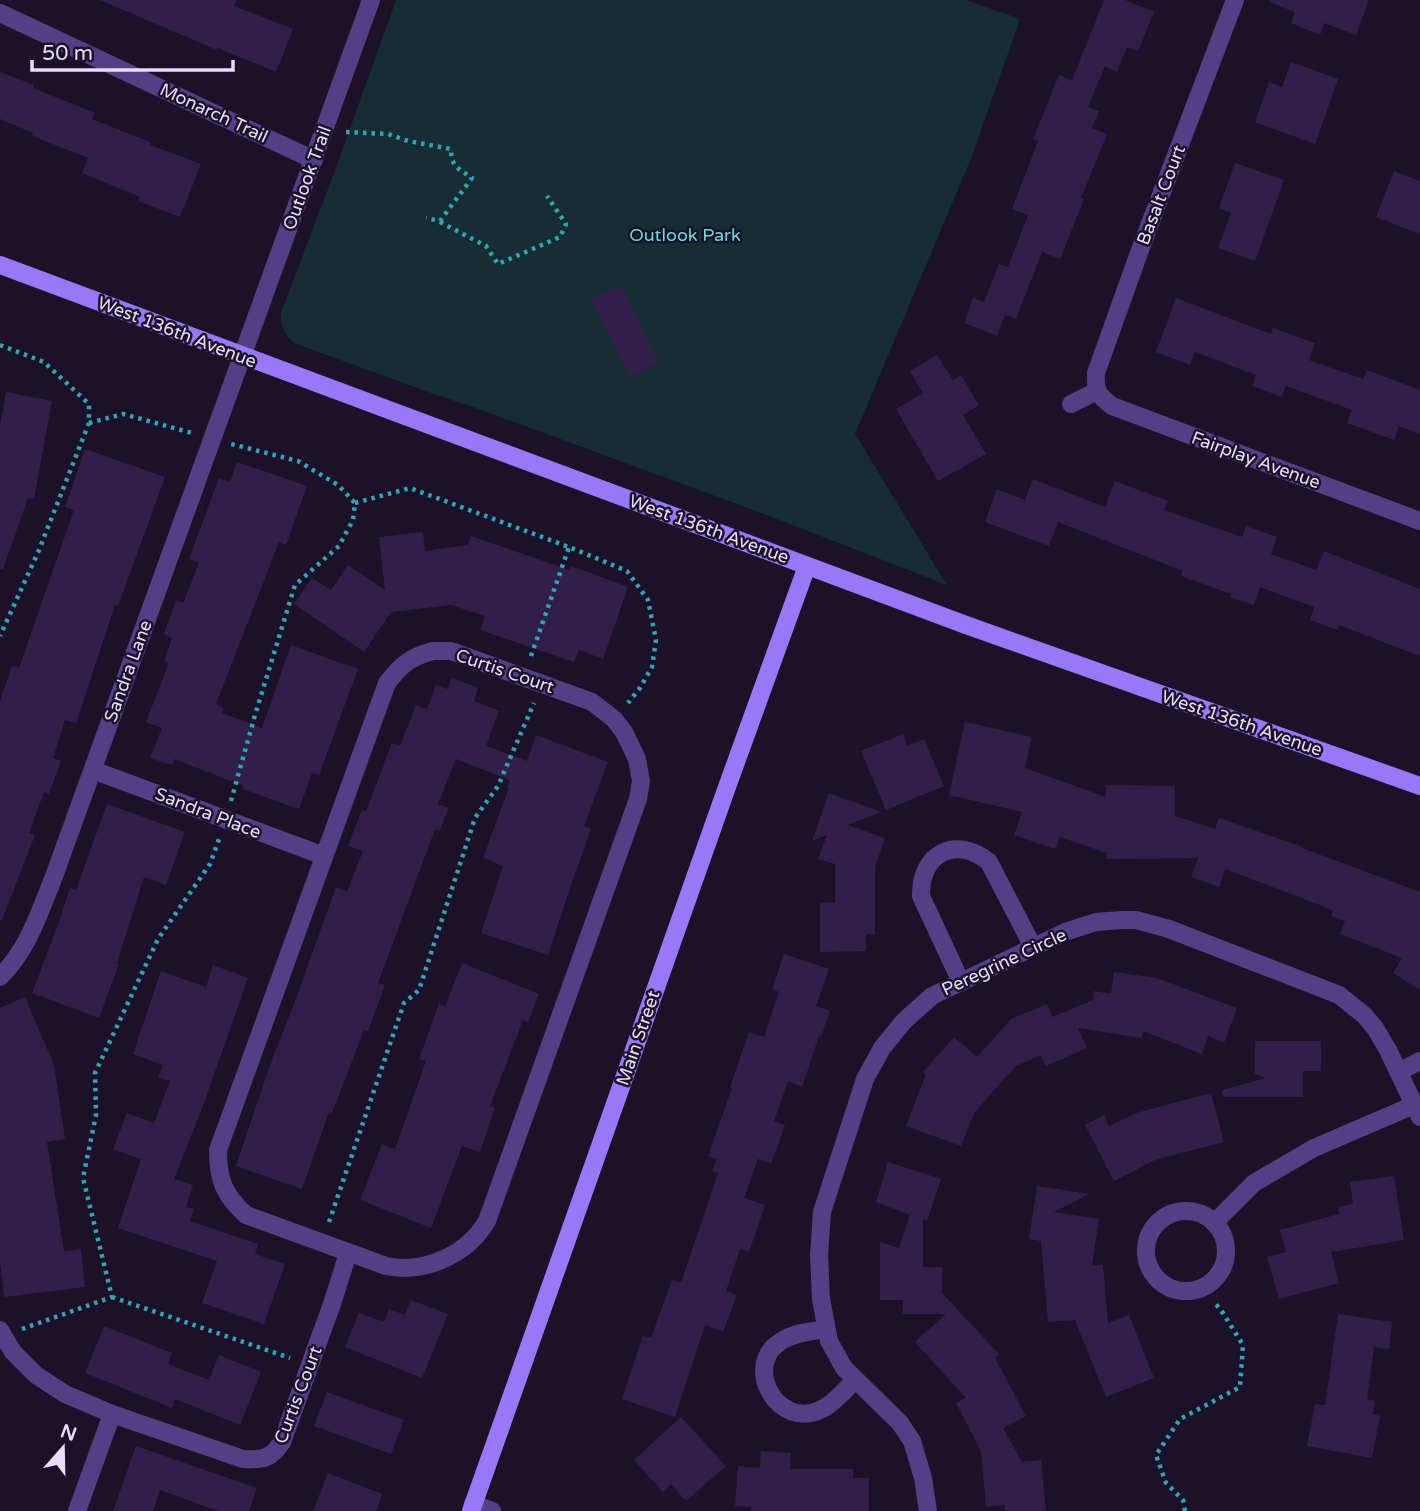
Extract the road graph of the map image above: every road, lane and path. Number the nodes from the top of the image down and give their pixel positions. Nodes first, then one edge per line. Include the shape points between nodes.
1 (371, 0) edge
2 (1235, 0) edge
3 (0, 13) edge
4 (324, 131) junction
5 (314, 160) junction
6 (547, 195) dead end
7 (426, 218) dead end
8 (440, 222) junction
9 (0, 265) edge
10 (0, 345) edge
11 (242, 356) junction
12 (1097, 391) junction
13 (1071, 404) dead end
14 (89, 423) junction
15 (212, 439) junction
16 (355, 503) junction
17 (1420, 521) edge
18 (569, 547) junction
19 (807, 566) junction
20 (0, 636) edge
21 (542, 684) junction
22 (614, 719) junction
23 (93, 769) junction
24 (1420, 786) edge
25 (226, 820) junction
26 (324, 856) junction
27 (1033, 947) junction
28 (0, 977) edge
29 (961, 982) junction
30 (1420, 1061) edge
31 (1398, 1072) junction
32 (1417, 1111) edge
33 (1214, 1223) junction
34 (322, 1243) junction
35 (348, 1253) junction
36 (112, 1297) junction
37 (1213, 1301) dead end
38 (825, 1328) junction
39 (1, 1333) edge
40 (310, 1364) junction
41 (855, 1380) junction
42 (112, 1414) junction
43 (472, 1508) edge
44 (77, 1511) edge
45 (492, 1511) edge
46 (928, 1511) edge
47 (1185, 1511) edge

1 - 4 street, Outlook Trail
2 - 12 street, Basalt Court via 1096,373
3 - 5 street, Monarch Trail
4 - 5 street, Outlook Trail
4 - 8 path via 388,134 451,149 451,160 471,177
5 - 11 street, Outlook Trail
6 - 8 path via 566,224 559,237 498,264 485,246
7 - 8 path
9 - 11 main road, West 136th Avenue
10 - 14 path via 44,362 89,404
11 - 15 street, Sandra Lane
11 - 19 main road, West 136th Avenue
12 - 13 street
12 - 17 street, Fairplay Avenue via 1112,406
14 - 15 path via 122,414
14 - 20 path
15 - 16 path via 298,461 338,485
15 - 23 street, Sandra Lane
16 - 18 path via 410,488
16 - 25 path via 353,520 339,546 295,585
18 - 21 path via 531,656
18 - 22 path via 627,572 648,600 656,639 652,667
19 - 24 main road, West 136th Avenue
19 - 43 main road, Main Street
21 - 22 street, Curtis Court via 592,702
21 - 26 street, Curtis Court via 451,651 418,655 400,666 387,682
21 - 34 path via 498,786 475,818 419,989 404,1003
22 - 35 street, Curtis Court via 637,760 638,799 487,1221 463,1248 417,1268 398,1269
23 - 25 street, Sandra Place
23 - 28 street, Sandra Lane via 30,936
25 - 26 street, Sandra Place
25 - 36 path via 210,864 158,939 95,1073 96,1115 83,1178
26 - 34 street, Curtis Court via 218,1150 223,1187 246,1215
27 - 29 street, Peregrine Circle
27 - 29 street via 989,862 967,849 949,850 926,868 921,896
27 - 31 street, Peregrine Circle via 1097,922 1136,920 1169,929 1339,995 1375,1028
29 - 38 street, Peregrine Circle via 932,996 904,1021 865,1079 822,1212 819,1255
30 - 31 street
31 - 32 street, Peregrine Circle
32 - 33 street, Peregrine Circle via 1314,1149 1254,1183
33 - 33 street via 1187,1211 1161,1221 1147,1245 1147,1260 1162,1283 1191,1292 1217,1278 1227,1250
34 - 35 street, Curtis Court
35 - 40 street, Curtis Court
36 - 39 path
36 - 40 path
37 - 47 path via 1243,1345 1240,1387 1180,1419 1156,1455 1166,1483 1182,1500
38 - 41 street, Peregrine Circle via 844,1368
38 - 41 street via 790,1336 770,1352 764,1380 770,1395 780,1406 809,1413 822,1409
39 - 42 street via 36,1375 65,1394
40 - 42 street, Curtis Court via 282,1442 262,1460 243,1459
41 - 46 street, Peregrine Circle via 900,1423 912,1441
42 - 44 street
43 - 45 street

